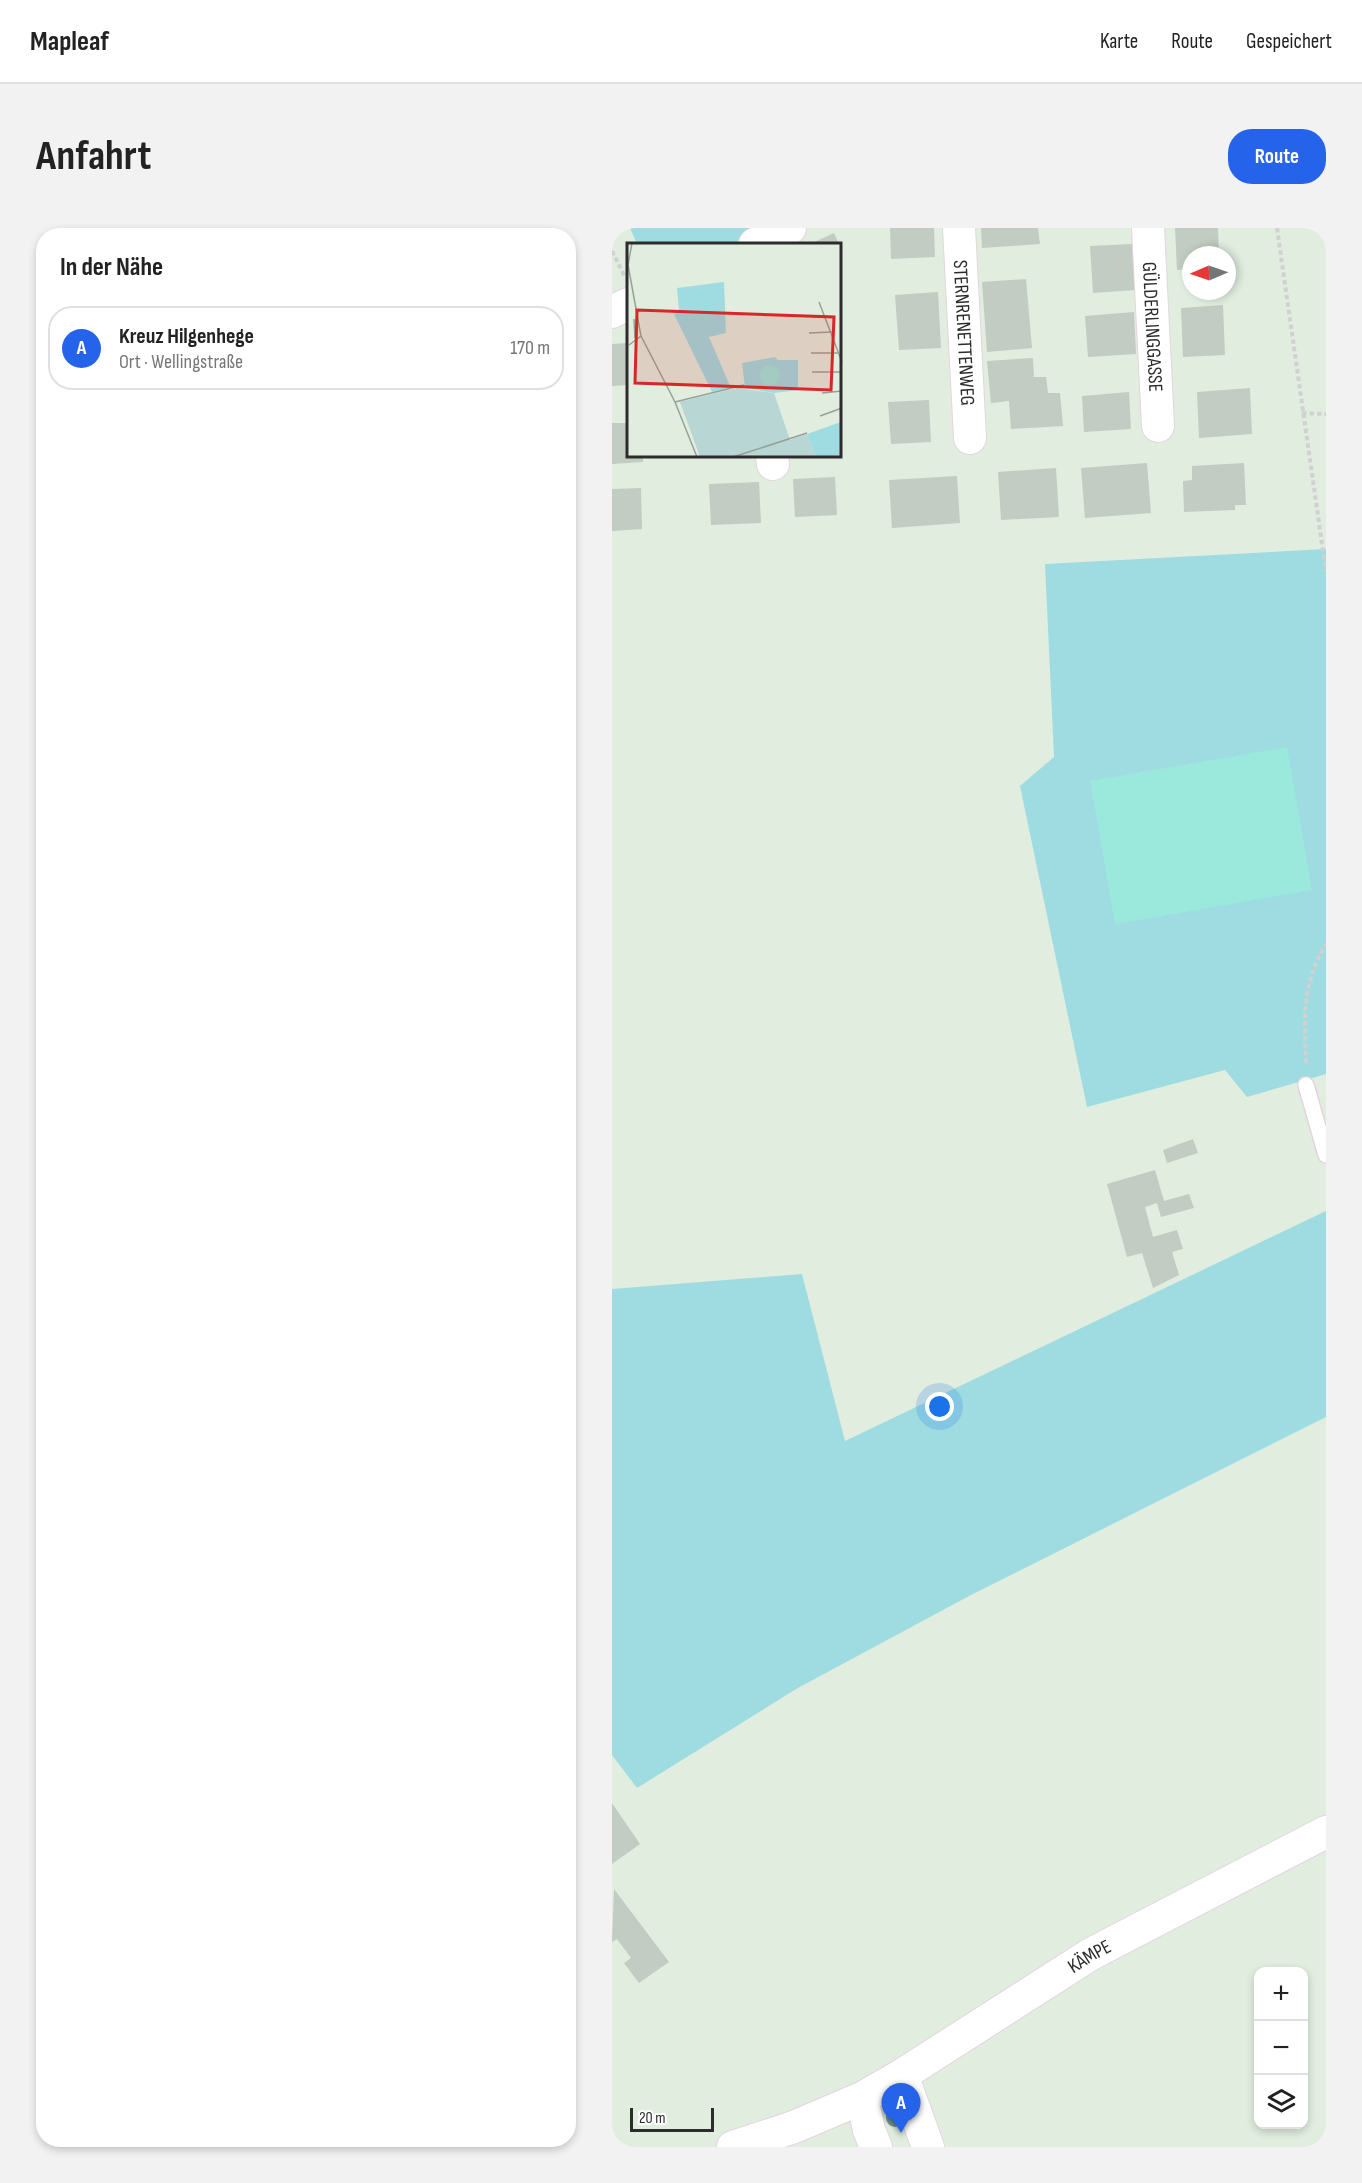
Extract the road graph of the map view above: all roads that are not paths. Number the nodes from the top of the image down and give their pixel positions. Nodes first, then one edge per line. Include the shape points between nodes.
1 (790, 228) edge
2 (959, 228) edge
3 (1148, 228) edge
4 (761, 243) edge
5 (627, 294) edge
6 (612, 312) edge
7 (1158, 426) dead end
8 (970, 438) dead end
9 (1306, 1085) road end
10 (1326, 1155) edge
11 (1326, 1832) edge
12 (902, 2075) junction
13 (862, 2098) junction
14 (733, 2147) edge
15 (876, 2147) edge
16 (928, 2147) edge

1 - 4 street
2 - 8 street, STERNRENETTENWEG
3 - 7 street, GÜLDERLINGGASSE
5 - 6 street
9 - 10 lane
11 - 12 street, KÄMPE via 1091,1954
12 - 13 street, KÄMPE
12 - 16 street
13 - 14 street, KÄMPE
13 - 15 street

